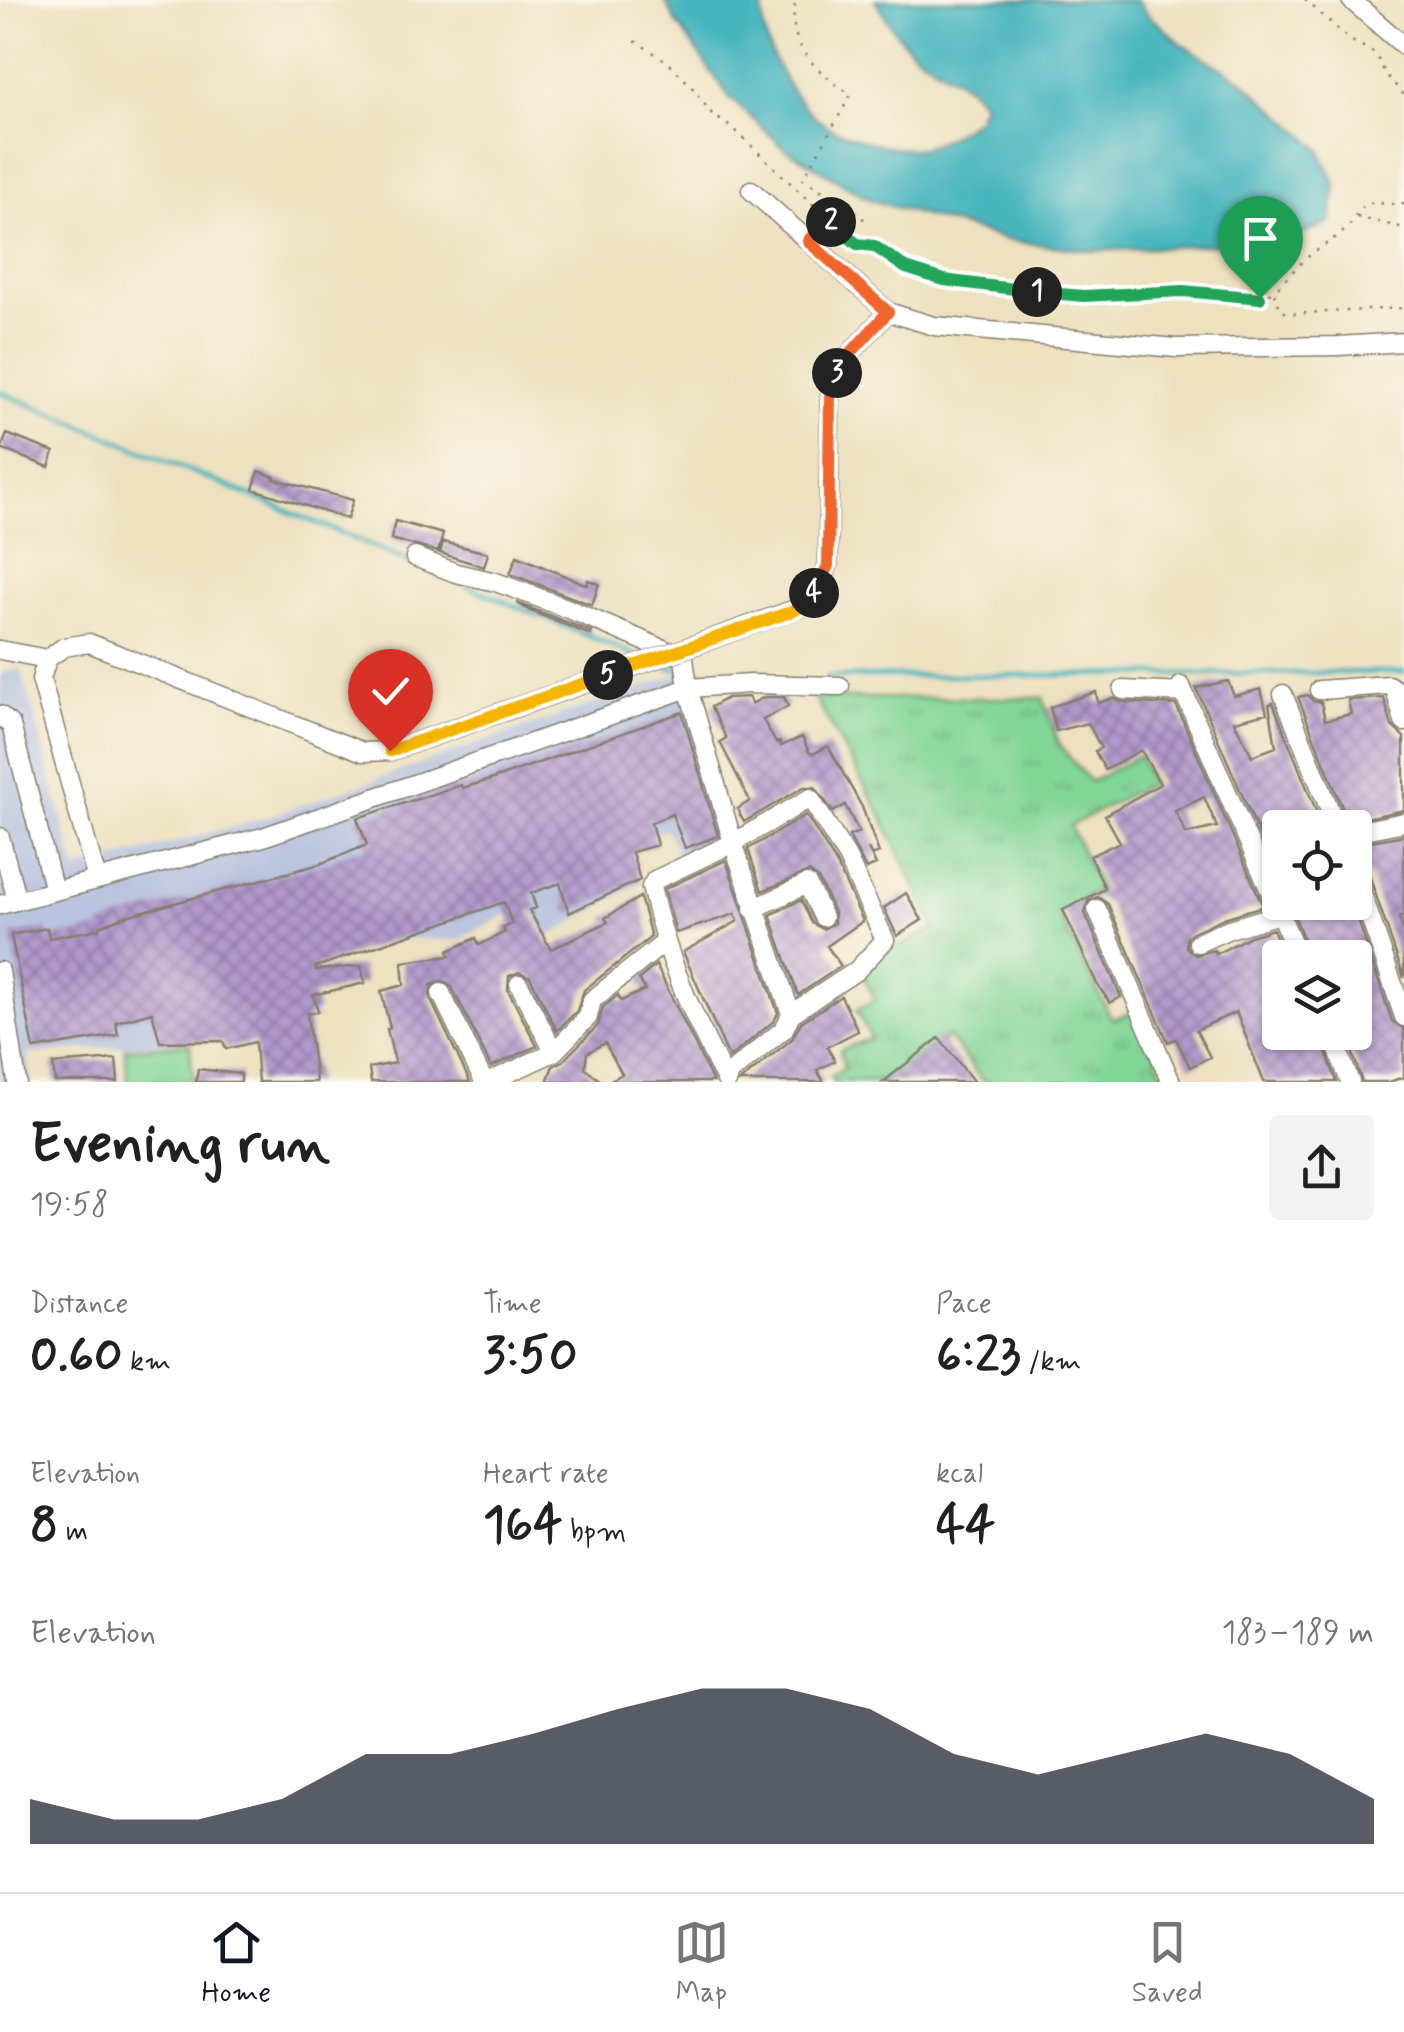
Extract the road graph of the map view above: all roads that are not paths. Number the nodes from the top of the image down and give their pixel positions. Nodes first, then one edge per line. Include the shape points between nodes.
1 (1351, 0) edge
2 (1404, 46) edge
3 (750, 190) dead end
4 (888, 312) junction
5 (1404, 342) edge
6 (415, 558) dead end
7 (0, 650) edge
8 (47, 659) junction
9 (687, 669) junction
10 (840, 686) dead end
11 (1122, 690) dead end
12 (1320, 690) dead end
13 (1283, 694) dead end
14 (0, 716) edge
15 (1404, 722) edge
16 (1330, 810) edge
17 (1404, 822) edge
18 (1372, 829) edge
19 (0, 837) edge
20 (732, 843) junction
21 (1262, 873) edge
22 (97, 880) junction
23 (54, 891) junction
24 (8, 903) edge
25 (754, 908) junction
26 (1097, 909) dead end
27 (823, 917) dead end
28 (1262, 919) edge
29 (1371, 920) edge
30 (664, 942) junction
31 (1198, 943) dead end
32 (0, 972) edge
33 (519, 984) dead end
34 (441, 993) dead end
35 (791, 1014) junction
36 (1404, 1017) edge
37 (1338, 1050) edge
38 (554, 1052) junction
39 (726, 1080) edge
40 (17, 1082) edge
41 (487, 1082) edge
42 (1172, 1082) edge
43 (1350, 1082) edge

1 - 2 street
3 - 4 street
4 - 5 street via 934,326 1176,348
4 - 9 street via 839,366 830,396 828,566 817,590 796,610
6 - 9 street via 569,608 681,655
7 - 8 street
8 - 9 street, bridge via 89,643 363,752 390,751 623,670
8 - 22 street via 42,679
9 - 10 street via 748,684
9 - 20 street
9 - 22 street via 263,836
11 - 21 street via 1182,689
12 - 15 street via 1390,685
13 - 16 street
14 - 23 street via 11,725
17 - 18 street
19 - 24 street
20 - 25 street
20 - 30 street via 652,883
20 - 35 street via 812,798 885,940 856,970
22 - 23 street
23 - 24 street
25 - 27 street via 808,884
25 - 35 street
26 - 42 street
28 - 31 street
29 - 36 street
30 - 38 street via 592,1000 588,1017
30 - 39 street
32 - 40 street
33 - 38 street
34 - 41 street
35 - 39 street via 784,1029
37 - 43 street
38 - 41 street

